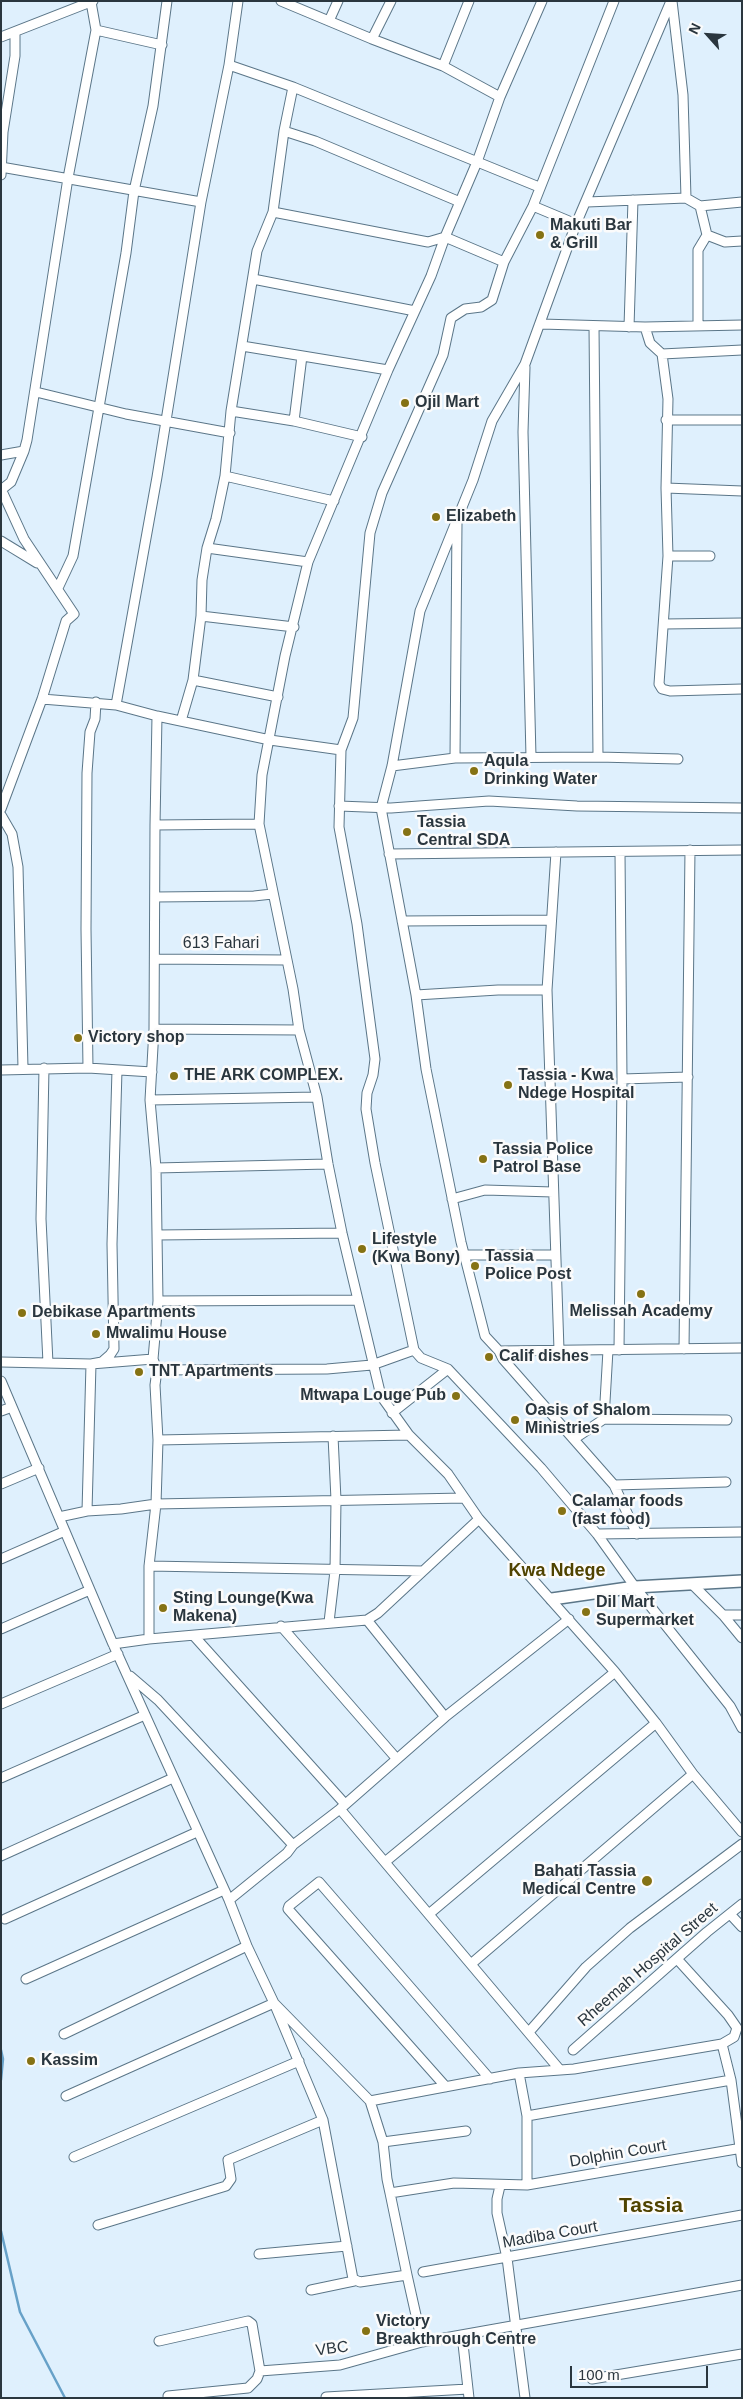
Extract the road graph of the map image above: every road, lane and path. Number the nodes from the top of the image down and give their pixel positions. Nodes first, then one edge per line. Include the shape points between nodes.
1 (167, 1) edge
2 (238, 1) edge
3 (281, 1) edge
4 (338, 1) edge
5 (391, 1) edge
6 (469, 1) edge
7 (542, 1) edge
8 (614, 1) edge
9 (671, 1) edge
10 (92, 2) edge
11 (303, 5) edge
12 (329, 21) junction
13 (96, 30) junction
14 (15, 32) junction
15 (1, 37) edge
16 (372, 39) junction
17 (162, 45) junction
18 (228, 65) junction
19 (443, 66) junction
20 (293, 87) junction
21 (500, 97) junction
22 (284, 131) junction
23 (477, 162) junction
24 (2, 170) edge
25 (68, 178) junction
26 (539, 188) junction
27 (134, 191) junction
28 (686, 198) junction
29 (633, 200) junction
30 (201, 202) junction
31 (460, 202) junction
32 (586, 202) junction
33 (742, 202) edge
34 (533, 206) junction
35 (700, 206) junction
36 (273, 212) junction
37 (576, 224) junction
38 (707, 235) junction
39 (445, 237) junction
40 (742, 242) edge
41 (504, 262) junction
42 (253, 279) junction
43 (415, 311) junction
44 (541, 324) junction
45 (742, 325) edge
46 (594, 326) junction
47 (698, 326) junction
48 (629, 327) junction
49 (645, 327) junction
50 (242, 346) junction
51 (742, 350) edge
52 (662, 354) junction
53 (302, 356) junction
54 (525, 364) junction
55 (388, 370) junction
56 (36, 392) junction
57 (100, 406) junction
58 (231, 411) junction
59 (666, 420) junction
60 (742, 420) edge
61 (165, 421) junction
62 (294, 421) junction
63 (230, 433) junction
64 (362, 437) junction
65 (24, 451) junction
66 (1, 455) edge
67 (225, 476) junction
68 (666, 488) junction
69 (1, 490) edge
70 (742, 491) edge
71 (334, 501) junction
72 (457, 518) junction
73 (1, 541) edge
74 (207, 548) junction
75 (668, 556) junction
76 (710, 556) dead end
77 (308, 562) junction
78 (39, 564) junction
79 (58, 588) junction
80 (201, 616) junction
81 (742, 623) edge
82 (664, 624) junction
83 (294, 627) junction
84 (193, 680) junction
85 (742, 689) edge
86 (278, 696) junction
87 (42, 700) junction
88 (96, 702) junction
89 (116, 705) junction
90 (157, 716) junction
91 (181, 721) junction
92 (270, 740) junction
93 (341, 750) junction
94 (531, 757) junction
95 (598, 757) junction
96 (455, 758) junction
97 (678, 758) dead end
98 (392, 766) junction
99 (339, 806) junction
100 (380, 808) junction
101 (742, 808) edge
102 (1, 809) edge
103 (1, 815) edge
104 (259, 824) junction
105 (155, 825) junction
106 (690, 850) junction
107 (742, 850) edge
108 (556, 852) junction
109 (620, 852) junction
110 (389, 854) junction
111 (272, 894) junction
112 (155, 897) junction
113 (550, 920) junction
114 (402, 921) junction
115 (155, 959) junction
116 (286, 960) junction
117 (547, 990) junction
118 (416, 995) junction
119 (154, 1029) junction
120 (299, 1030) junction
121 (23, 1068) junction
122 (44, 1068) junction
123 (88, 1068) junction
124 (1, 1070) edge
125 (117, 1070) junction
126 (152, 1072) junction
127 (688, 1077) junction
128 (622, 1079) junction
129 (317, 1097) junction
130 (150, 1100) junction
131 (328, 1164) junction
132 (156, 1168) junction
133 (553, 1192) junction
134 (452, 1199) junction
135 (342, 1233) junction
136 (157, 1235) junction
137 (465, 1255) junction
138 (555, 1255) junction
139 (358, 1300) junction
140 (158, 1301) junction
141 (742, 1348) edge
142 (684, 1349) junction
143 (414, 1350) junction
144 (559, 1350) junction
145 (608, 1350) junction
146 (619, 1350) junction
147 (499, 1352) junction
148 (153, 1359) junction
149 (1, 1362) edge
150 (48, 1363) junction
151 (91, 1364) junction
152 (372, 1365) junction
153 (448, 1369) junction
154 (157, 1370) junction
155 (1, 1381) edge
156 (12, 1407) junction
157 (1, 1411) edge
158 (392, 1413) junction
159 (604, 1419) junction
160 (727, 1420) dead end
161 (409, 1435) junction
162 (333, 1436) junction
163 (158, 1440) junction
164 (574, 1440) junction
165 (39, 1468) junction
166 (726, 1482) dead end
167 (1, 1484) edge
168 (614, 1485) junction
169 (464, 1498) junction
170 (336, 1500) junction
171 (156, 1504) junction
172 (87, 1511) junction
173 (59, 1518) junction
174 (479, 1519) junction
175 (64, 1530) junction
176 (742, 1532) edge
177 (597, 1534) junction
178 (637, 1534) junction
179 (1, 1559) edge
180 (149, 1566) junction
181 (335, 1570) junction
182 (423, 1571) junction
183 (742, 1581) edge
184 (693, 1585) junction
185 (635, 1587) junction
186 (90, 1590) junction
187 (552, 1599) junction
188 (722, 1615) junction
189 (742, 1615) edge
190 (569, 1619) junction
191 (367, 1620) junction
192 (329, 1622) junction
193 (281, 1626) junction
194 (1, 1629) edge
195 (194, 1636) junction
196 (149, 1638) junction
197 (742, 1638) edge
198 (113, 1644) junction
199 (118, 1654) junction
200 (615, 1672) junction
201 (129, 1675) junction
202 (1, 1704) edge
203 (145, 1715) junction
204 (445, 1717) junction
205 (656, 1723) junction
206 (742, 1728) edge
207 (396, 1758) junction
208 (693, 1774) junction
209 (1, 1778) edge
210 (173, 1778) junction
211 (343, 1806) junction
212 (197, 1832) junction
213 (742, 1832) edge
214 (742, 1844) edge
215 (293, 1845) junction
216 (1, 1856) edge
217 (385, 1862) junction
218 (224, 1890) junction
219 (229, 1900) junction
220 (742, 1904) edge
221 (429, 1914) junction
222 (730, 1914) junction
223 (5, 1919) dead end
224 (742, 1927) edge
225 (247, 1946) junction
226 (678, 1960) junction
227 (471, 1964) junction
228 (26, 1979) dead end
229 (274, 2003) junction
230 (528, 2032) junction
231 (64, 2034) dead end
232 (722, 2044) junction
233 (574, 2050) dead end
234 (299, 2061) junction
235 (560, 2070) junction
236 (519, 2073) junction
237 (490, 2079) junction
238 (730, 2080) junction
239 (446, 2087) junction
240 (66, 2096) dead end
241 (370, 2101) junction
242 (527, 2116) junction
243 (323, 2120) junction
244 (466, 2131) dead end
245 (383, 2142) junction
246 (740, 2148) edge
247 (74, 2157) dead end
248 (742, 2163) edge
249 (527, 2185) junction
250 (500, 2186) junction
251 (390, 2193) junction
252 (742, 2214) edge
253 (98, 2225) dead end
254 (346, 2246) junction
255 (258, 2254) dead end
256 (508, 2258) junction
257 (423, 2272) dead end
258 (407, 2275) junction
259 (354, 2281) junction
260 (742, 2285) edge
261 (311, 2290) dead end
262 (515, 2324) junction
263 (462, 2335) junction
264 (159, 2341) dead end
265 (422, 2342) junction
266 (742, 2354) edge
267 (260, 2371) junction
268 (592, 2379) dead end
269 (469, 2394) edge
270 (168, 2396) dead end
271 (326, 2397) edge
272 (525, 2398) edge

1 - 17 street
2 - 18 street
3 - 11 street
4 - 12 street
5 - 16 street
6 - 19 street
7 - 21 street
8 - 26 street
9 - 28 street via 683,95
9 - 32 street
10 - 13 street
10 - 14 street
11 - 12 street
12 - 16 street
13 - 17 street
13 - 25 street
14 - 15 street
14 - 24 street via 15,56 3,132
16 - 19 street
17 - 27 street via 153,106
18 - 20 street
18 - 30 street
19 - 21 street
20 - 22 street
20 - 23 street
21 - 23 street
22 - 31 street
22 - 36 street
23 - 26 street
23 - 31 street
24 - 25 street
25 - 27 street
25 - 56 street
26 - 34 street
27 - 30 street
27 - 57 street
28 - 29 street
28 - 35 street
29 - 32 street
29 - 48 street
30 - 61 street
31 - 39 street
32 - 37 street
33 - 35 street
34 - 37 street
34 - 41 street
35 - 38 street
36 - 39 street via 428,242
36 - 42 street via 257,251
37 - 44 street
38 - 40 street via 725,242
38 - 47 street via 698,250
39 - 41 street
39 - 43 street
41 - 93 street via 492,300 481,307 464,309 451,318 443,355 382,493 370,533 353,718
42 - 43 street
42 - 50 street
43 - 55 street
44 - 46 street
44 - 54 street
45 - 47 street
46 - 48 street
46 - 95 street
47 - 49 street
48 - 49 street
49 - 52 street via 650,343
50 - 53 street
50 - 58 street
51 - 52 street
52 - 59 street via 668,399
53 - 55 street
53 - 62 street
54 - 72 street via 492,421 474,480
54 - 94 street via 523,432
55 - 64 street
56 - 57 street
56 - 65 street
57 - 61 street
57 - 79 street via 73,556
58 - 62 street
58 - 63 street
59 - 60 street
59 - 68 street
61 - 63 street
61 - 89 street via 158,477
62 - 64 street
63 - 67 street
64 - 71 street
65 - 66 street
65 - 69 street via 12,482
67 - 71 street
67 - 74 street
68 - 70 street
68 - 75 street
69 - 78 street
71 - 77 street
72 - 96 street
72 - 98 street via 420,611
73 - 78 street
74 - 77 street
74 - 80 street
75 - 76 street
75 - 82 street
77 - 83 street
78 - 79 street
79 - 87 street via 74,614 66,621
80 - 83 street
80 - 84 street
81 - 82 street
82 - 85 street via 659,684 662,689
83 - 86 street via 284,656
84 - 86 street
84 - 91 street
86 - 92 street
87 - 88 street
87 - 102 street
88 - 89 street
88 - 123 street via 87,773
89 - 90 street
90 - 91 street
90 - 105 street
91 - 92 street
92 - 93 street
92 - 104 street via 261,782
93 - 99 street
94 - 95 street
94 - 96 street
95 - 97 street
96 - 98 street
98 - 100 street
99 - 100 street
99 - 143 street via 338,827 357,924 375,1059 366,1108 374,1163
100 - 101 street via 489,801 578,806
100 - 110 street
103 - 121 street via 12,834 18,866
104 - 105 street
104 - 111 street
105 - 112 street
106 - 107 street
106 - 109 street
106 - 127 street
108 - 109 street
108 - 110 street
108 - 113 street
109 - 128 street
110 - 114 street
111 - 112 street
111 - 116 street
112 - 115 street
113 - 114 street
113 - 117 street
114 - 118 street
115 - 116 street, 613 Fahari
115 - 119 street
116 - 120 street
117 - 118 street
117 - 133 street
118 - 134 street via 426,1069
119 - 120 street
119 - 126 street
120 - 129 street
121 - 122 street
121 - 124 street
122 - 123 street
122 - 150 street via 41,1219
123 - 125 street
125 - 126 street
125 - 151 street via 112,1244 115,1344 106,1360
126 - 130 street
127 - 128 street
127 - 142 street
128 - 146 street
129 - 130 street
129 - 131 street
130 - 132 street
131 - 132 street
131 - 135 street
132 - 136 street
133 - 134 street via 486,1190
133 - 138 street
134 - 137 street
135 - 136 street
135 - 139 street
136 - 140 street
137 - 138 street
137 - 147 street via 485,1336
138 - 144 street
139 - 140 street
139 - 152 street
140 - 148 street
141 - 142 street
142 - 146 street
143 - 152 street
143 - 153 street via 421,1358
144 - 145 street
144 - 147 street
145 - 146 street
145 - 159 street
147 - 164 street
148 - 151 street
148 - 154 street
149 - 150 street
150 - 151 street
151 - 172 street
152 - 154 street via 326,1369
152 - 158 street via 381,1396
153 - 158 street
153 - 177 street via 541,1468
154 - 163 street
155 - 156 street
156 - 157 street
156 - 165 street
158 - 161 street
159 - 160 street
159 - 164 street
161 - 162 street
161 - 169 street via 448,1474
162 - 163 street
162 - 170 street
163 - 171 street
164 - 168 street
165 - 167 street
165 - 173 street
166 - 168 street
168 - 178 street
169 - 170 street
169 - 174 street
170 - 171 street
170 - 181 street
171 - 172 street
171 - 180 street
172 - 173 street
173 - 175 street
174 - 182 street
174 - 187 street
175 - 179 street
175 - 186 street
176 - 178 street
177 - 178 street
177 - 185 street
180 - 181 street
180 - 196 street
181 - 182 street
181 - 192 street
182 - 191 street
183 - 184 street
184 - 185 street
184 - 188 street
185 - 187 street
185 - 206 street via 730,1706
186 - 194 street
186 - 198 street
187 - 190 street
188 - 189 street
188 - 197 street
190 - 200 street
190 - 204 street
191 - 192 street
191 - 204 street
192 - 193 street
193 - 195 street
193 - 207 street
195 - 196 street
195 - 211 street
196 - 198 street
198 - 199 street
199 - 201 street
199 - 202 street
200 - 205 street
200 - 217 street
201 - 203 street
201 - 215 street via 158,1700
203 - 209 street
203 - 210 street
204 - 207 street
205 - 208 street
205 - 221 street
207 - 211 street
208 - 213 street
208 - 227 street
210 - 212 street
210 - 216 street
211 - 215 street
211 - 217 street
212 - 218 street
212 - 223 street
214 - 230 street via 630,1928 586,1967
215 - 219 street
217 - 221 street
218 - 219 street
218 - 228 street
219 - 225 street
220 - 222 street, Rheemah Hospital Street
221 - 227 street
222 - 224 street
222 - 226 street, Rheemah Hospital Street
225 - 229 street
225 - 231 street
226 - 232 street via 737,2028 734,2038
226 - 233 street, Rheemah Hospital Street
227 - 230 street
229 - 234 street
229 - 240 street
229 - 241 street
230 - 235 street
232 - 235 street
232 - 238 street
234 - 243 street
234 - 247 street
235 - 236 street
236 - 237 street
236 - 242 street
237 - 239 street
237 - 239 street via 319,1882 288,1910
238 - 242 street
238 - 246 street
239 - 241 street
241 - 245 street
242 - 249 street
243 - 253 street via 228,2160 231,2179 226,2186
243 - 254 street
244 - 245 street
245 - 251 street
246 - 248 street
246 - 249 street, Dolphin Court
249 - 250 street, Dolphin Court
250 - 251 street, Dolphin Court via 454,2183
250 - 256 street via 497,2213
251 - 258 street
252 - 256 street, Madiba Court
254 - 255 street
254 - 259 street
256 - 257 street, Madiba Court
256 - 262 street
258 - 259 street
258 - 265 street
259 - 261 street
260 - 262 street, VBC
262 - 263 street, VBC
262 - 272 street
263 - 265 street, VBC
263 - 269 street
264 - 267 street via 248,2321 252,2324
265 - 267 street, VBC via 340,2365
266 - 268 street
267 - 270 street via 248,2388
269 - 271 street

